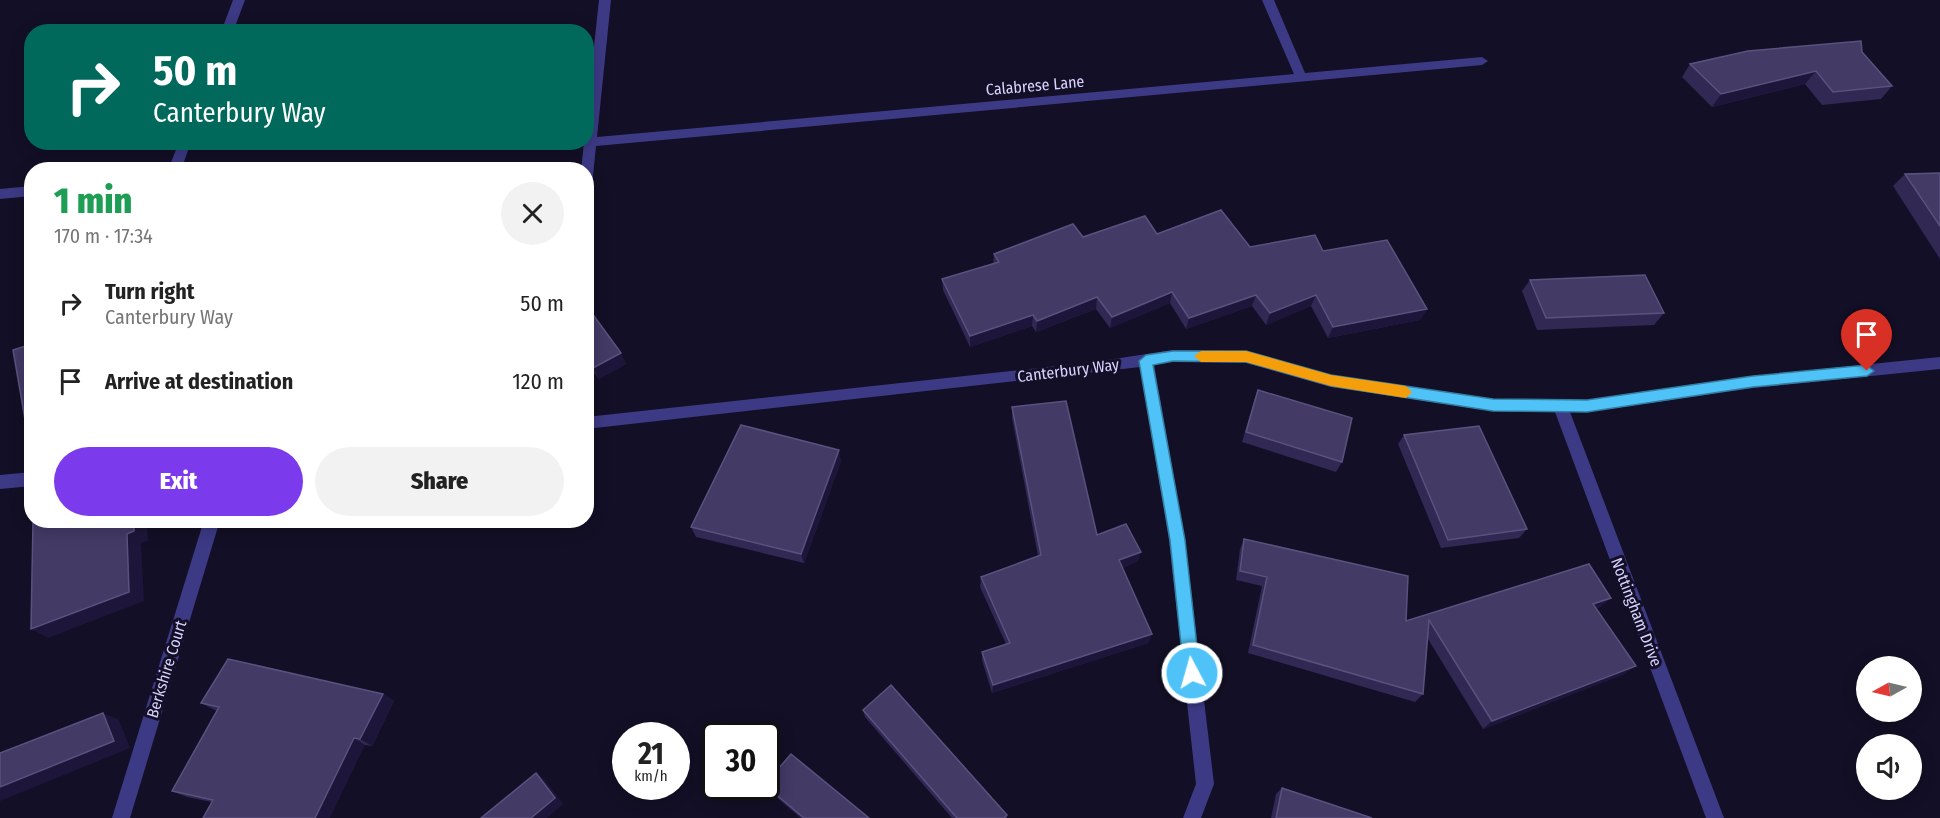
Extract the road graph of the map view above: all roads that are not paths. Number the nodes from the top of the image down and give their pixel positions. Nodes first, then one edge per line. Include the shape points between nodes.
1 (239, 0) edge
2 (605, 0) edge
3 (1268, 0) edge
4 (230, 24) edge
5 (1482, 61) dead end
6 (1301, 77) junction
7 (594, 112) edge
8 (594, 142) edge
9 (24, 192) edge
10 (0, 194) edge
11 (1146, 361) junction
12 (1940, 363) edge
13 (1560, 406) junction
14 (594, 422) edge
15 (24, 480) edge
16 (0, 482) edge
17 (210, 528) edge
18 (121, 818) edge
19 (1192, 818) edge
20 (1715, 818) edge

1 - 4 street
2 - 7 street
3 - 6 street
5 - 6 street, Calabrese Lane
6 - 8 street, Calabrese Lane
9 - 10 street
11 - 13 street, Canterbury Way via 1173,356 1246,357 1331,381 1493,405
11 - 14 street, Canterbury Way
11 - 19 street via 1177,540 1205,784
12 - 13 street, Canterbury Way via 1753,382 1587,406
13 - 20 street, Nottingham Drive
15 - 16 street
17 - 18 street, Berkshire Court

